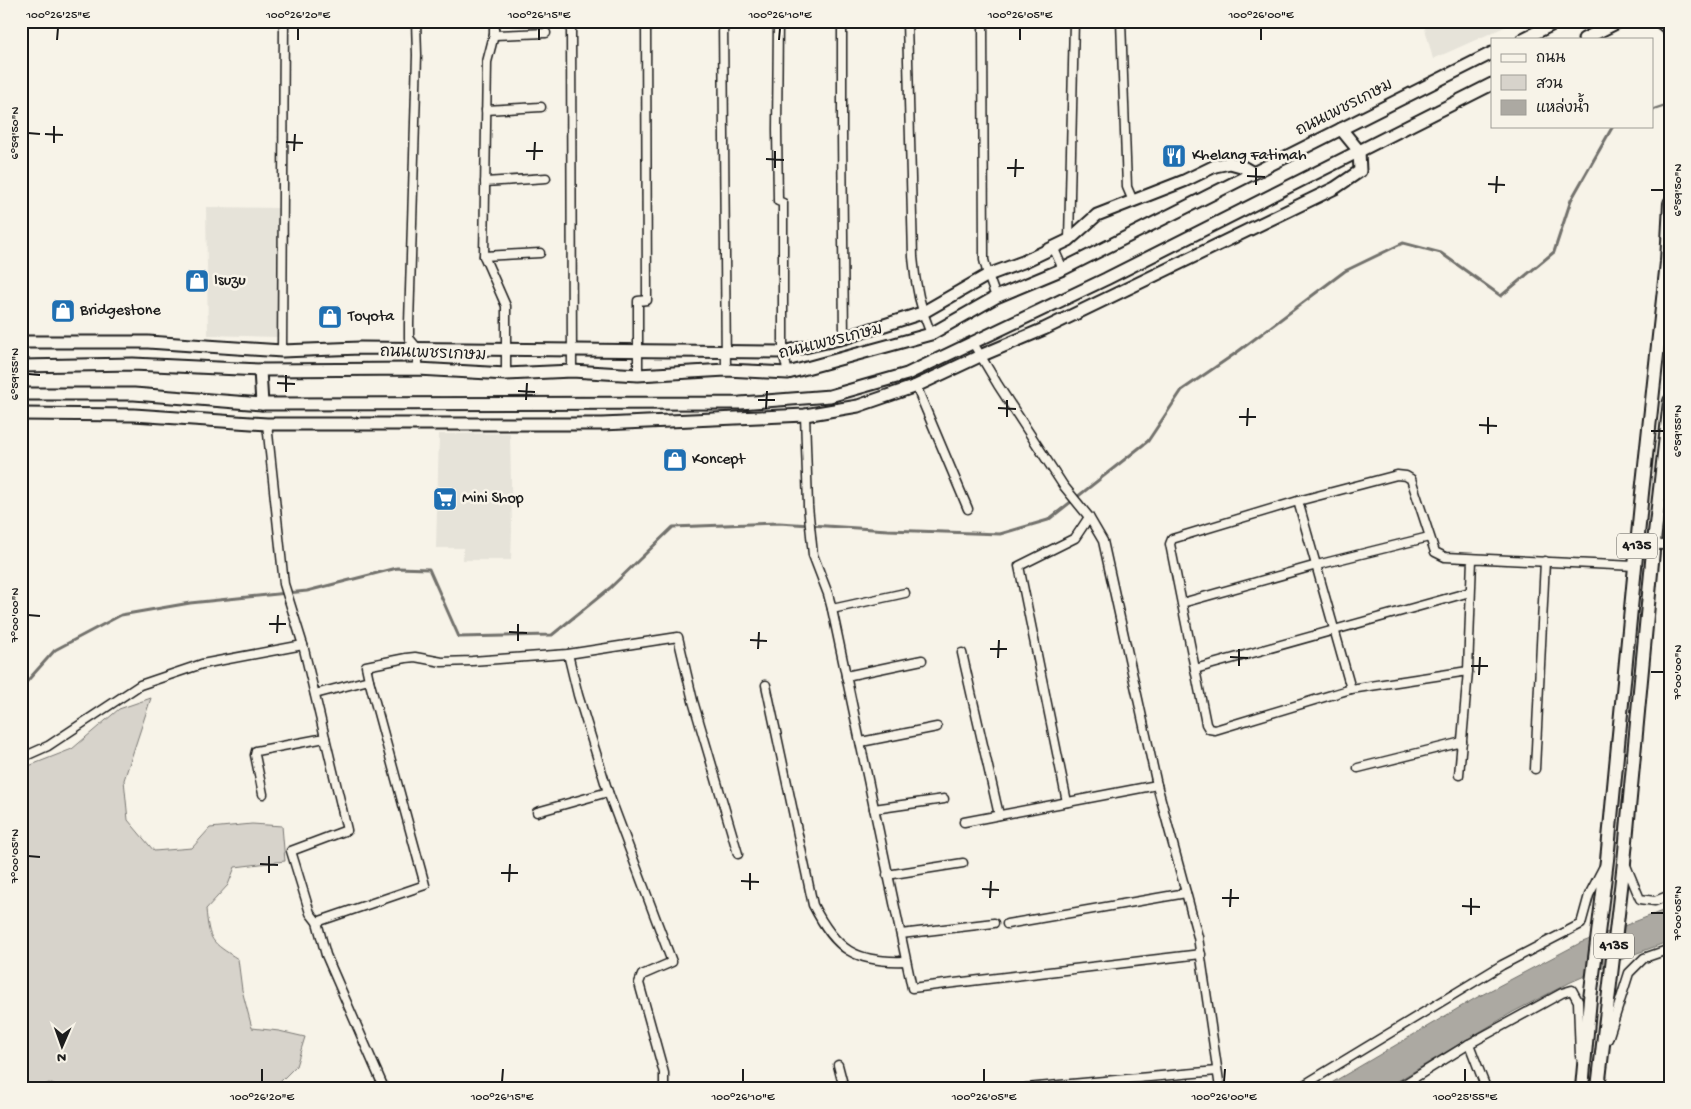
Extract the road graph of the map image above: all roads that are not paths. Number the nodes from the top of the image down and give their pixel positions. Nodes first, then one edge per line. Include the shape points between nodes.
1 (284, 21) edge
2 (416, 21) edge
3 (494, 21) edge
4 (571, 21) edge
5 (646, 21) edge
6 (723, 21) edge
7 (778, 21) edge
8 (842, 21) edge
9 (907, 21) edge
10 (983, 21) edge
11 (1074, 21) edge
12 (1121, 21) edge
13 (1559, 21) edge
14 (1620, 21) edge
15 (1660, 21) edge
16 (1670, 30) edge
17 (546, 34) dead end
18 (494, 35) junction
19 (1525, 38) edge
20 (1586, 38) edge
21 (1491, 54) edge
22 (1491, 84) edge
23 (541, 107) dead end
24 (486, 110) junction
25 (1341, 129) junction
26 (1359, 151) junction
27 (1253, 173) junction
28 (546, 178) dead end
29 (485, 182) junction
30 (1133, 201) junction
31 (1670, 204) edge
32 (1068, 240) junction
33 (1053, 247) junction
34 (540, 252) dead end
35 (484, 256) junction
36 (1063, 269) junction
37 (988, 275) junction
38 (996, 297) junction
39 (922, 313) junction
40 (931, 334) junction
41 (844, 338) junction
42 (21, 342) edge
43 (973, 343) junction
44 (418, 349) junction
45 (506, 350) junction
46 (572, 350) junction
47 (282, 351) junction
48 (638, 351) junction
49 (726, 352) junction
50 (783, 352) junction
51 (980, 356) junction
52 (21, 366) edge
53 (418, 369) junction
54 (260, 370) junction
55 (726, 370) junction
56 (572, 371) junction
57 (788, 373) junction
58 (506, 374) junction
59 (638, 375) junction
60 (916, 386) junction
61 (21, 394) edge
62 (1670, 401) edge
63 (262, 404) junction
64 (740, 404) junction
65 (21, 414) edge
66 (805, 415) junction
67 (741, 417) junction
68 (267, 424) junction
69 (1298, 501) junction
70 (968, 508) dead end
71 (1089, 517) junction
72 (1429, 538) junction
73 (1654, 544) junction
74 (1670, 546) edge
75 (1472, 559) junction
76 (1545, 561) junction
77 (1317, 565) junction
78 (1635, 566) junction
79 (1470, 592) junction
80 (905, 593) dead end
81 (1182, 603) junction
82 (832, 609) junction
83 (1334, 630) junction
84 (303, 646) junction
85 (962, 653) dead end
86 (568, 654) junction
87 (922, 660) dead end
88 (1195, 669) junction
89 (1468, 671) junction
90 (846, 676) junction
91 (369, 680) junction
92 (766, 684) dead end
93 (1351, 689) junction
94 (315, 694) junction
95 (937, 727) dead end
96 (325, 738) junction
97 (861, 742) junction
98 (1462, 742) junction
99 (21, 758) edge
100 (1358, 768) dead end
101 (1535, 769) dead end
102 (1459, 775) dead end
103 (1157, 784) junction
104 (608, 792) junction
105 (262, 794) dead end
106 (944, 799) dead end
107 (1067, 802) junction
108 (874, 809) junction
109 (537, 812) dead end
110 (998, 815) junction
111 (964, 822) dead end
112 (738, 854) dead end
113 (1607, 860) junction
114 (1624, 862) junction
115 (962, 863) dead end
116 (887, 875) junction
117 (1186, 893) junction
118 (1670, 895) edge
119 (317, 922) junction
120 (994, 923) dead end
121 (1007, 924) dead end
122 (901, 934) junction
123 (1670, 949) edge
124 (1201, 954) junction
125 (906, 961) junction
126 (1469, 1044) junction
127 (1600, 1063) junction
128 (838, 1065) dead end
129 (1217, 1071) junction
130 (1402, 1087) edge
131 (384, 1088) edge
132 (664, 1088) edge
133 (844, 1088) edge
134 (1026, 1088) edge
135 (1220, 1088) edge
136 (1299, 1088) edge
137 (1486, 1088) edge
138 (1581, 1088) edge
139 (1598, 1088) edge

1 - 47 street
2 - 44 street via 409,338
3 - 18 street
4 - 46 street
5 - 48 street via 647,300 638,301
6 - 49 street
7 - 50 street via 778,201 783,203
8 - 41 street
9 - 39 street via 913,257
10 - 37 street via 984,260
11 - 32 street
12 - 30 street via 1127,187
13 - 19 main road
14 - 20 main road
15 - 16 main road
17 - 18 street
18 - 24 street via 487,62
21 - 25 main road, ถนนเพชรเกษม
22 - 26 main road
23 - 24 street
24 - 29 street
25 - 26 main road
25 - 27 main road, ถนนเพชรเกษม
26 - 43 main road
26 - 51 main road via 1360,171 1335,188 1044,330
27 - 30 main road via 1230,163 1215,166
27 - 36 main road, ถนนเพชรเกษม
28 - 29 street
29 - 35 street
30 - 32 main road via 1097,215
31 - 78 main road, 4135 via 1667,262
32 - 33 main road
33 - 36 street
33 - 37 main road
34 - 35 street
35 - 45 street via 506,306
36 - 38 main road, ถนนเพชรเกษม
37 - 38 street
37 - 39 main road
38 - 40 main road, ถนนเพชรเกษม
39 - 40 street
39 - 41 main road
40 - 57 main road, ถนนเพชรเกษม
41 - 50 main road
42 - 47 main road via 148,342
43 - 51 street
43 - 64 main road via 907,374 830,396
44 - 45 main road
44 - 47 main road
44 - 53 street
45 - 46 main road
45 - 58 street
46 - 48 main road
46 - 56 street
48 - 49 main road
48 - 59 street
49 - 50 main road
49 - 55 street
50 - 57 street
51 - 60 main road
51 - 71 street via 1063,485
52 - 54 main road, ถนนเพชรเกษม via 133,364
53 - 54 main road, ถนนเพชรเกษม
53 - 58 main road, ถนนเพชรเกษม
54 - 63 main road
55 - 57 main road, ถนนเพชรเกษม
55 - 59 main road, ถนนเพชรเกษม
56 - 58 main road, ถนนเพชรเกษม
56 - 59 main road, ถนนเพชรเกษม
60 - 66 main road via 858,406
60 - 70 street
61 - 63 main road via 134,394
62 - 73 main road, 4135
63 - 64 main road
64 - 67 street
65 - 68 main road via 134,415
66 - 67 main road
66 - 82 street via 813,555
67 - 68 main road via 602,424
68 - 84 street via 284,584
69 - 72 street via 1397,475 1406,476 1411,479
69 - 77 street
69 - 81 street via 1172,539 1170,544
71 - 103 street via 1103,541
71 - 107 street via 1075,538 1019,566
72 - 75 street via 1435,552 1445,557
72 - 77 street
73 - 74 street
73 - 114 main road, 4135
75 - 76 street
75 - 79 street
76 - 78 street
76 - 101 street
77 - 81 street
77 - 83 street
78 - 113 main road, 4135
79 - 83 street
79 - 89 street
80 - 82 street
81 - 88 street
82 - 90 street
83 - 88 street
83 - 93 street
84 - 94 street
84 - 99 street via 202,664 140,685 48,746
85 - 110 street
86 - 91 street via 457,662 406,658 366,666
86 - 104 street
86 - 112 street via 678,637 693,701
87 - 90 street
88 - 93 street via 1206,724 1215,730
89 - 93 street
89 - 98 street
90 - 97 street
91 - 94 street
91 - 119 street via 424,885
92 - 125 street via 813,904 832,935 849,950 871,960
94 - 96 street
95 - 97 street
96 - 105 street via 256,751
96 - 119 street via 346,830 291,851 310,913
97 - 108 street
98 - 100 street
98 - 102 street
103 - 107 street
103 - 117 street
104 - 109 street
104 - 132 street via 672,962 642,975 639,983 664,1074
106 - 108 street
107 - 110 street
108 - 116 street
110 - 111 street
113 - 136 street via 1590,895 1581,924 1502,965
113 - 138 main road, 4135
114 - 118 street via 1640,899 1655,901
114 - 127 main road, 4135
115 - 116 street
116 - 122 street
117 - 121 street
117 - 124 street
119 - 131 street via 326,955
120 - 122 street
122 - 125 street
123 - 127 street via 1644,958 1629,973
124 - 125 street via 912,988
124 - 129 street
126 - 130 street
126 - 137 street
126 - 138 street via 1572,990 1578,1001
127 - 139 main road, 4135
128 - 133 street
129 - 134 street
129 - 135 street

